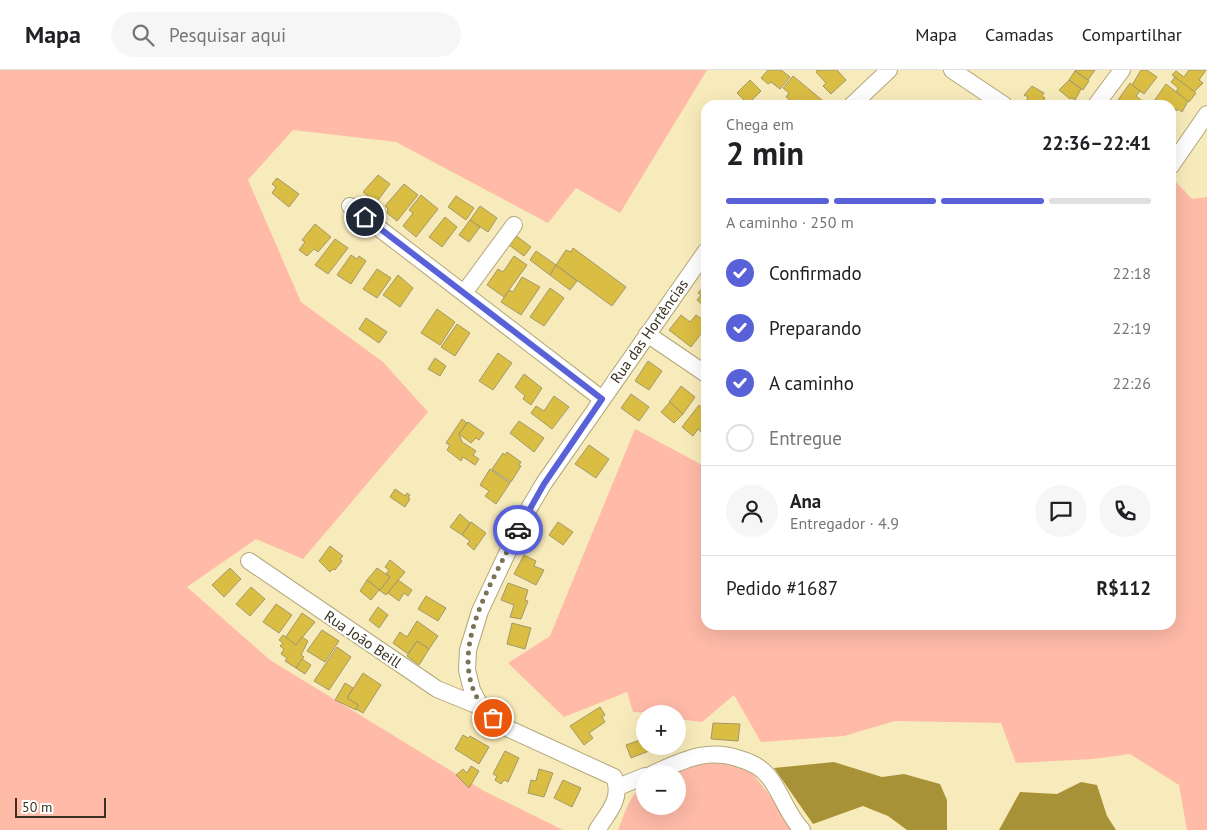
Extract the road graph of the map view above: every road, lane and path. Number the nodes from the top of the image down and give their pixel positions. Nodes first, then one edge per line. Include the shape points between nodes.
1 (889, 70) edge
2 (952, 70) edge
3 (963, 70) edge
4 (1122, 70) edge
5 (979, 87) junction
6 (857, 100) edge
7 (997, 100) edge
8 (1100, 100) edge
9 (1207, 114) edge
10 (1176, 159) edge
11 (350, 206) dead end
12 (514, 225) dead end
13 (701, 258) edge
14 (464, 293) junction
15 (647, 334) junction
16 (701, 371) edge
17 (602, 399) junction
18 (249, 562) dead end
19 (481, 707) junction
20 (674, 765) edge
21 (636, 780) edge
22 (618, 787) junction
23 (597, 830) edge
24 (802, 830) edge

1 - 6 street
2 - 5 street
3 - 5 street
4 - 8 street
5 - 7 street
9 - 10 street
11 - 14 street
12 - 14 street
13 - 15 street, Rua das Hortências
14 - 17 street
15 - 16 street
15 - 17 street, Rua das Hortências
17 - 19 street, Rua das Hortências via 525,515 480,611 468,650 467,670
18 - 19 street, Rua João Beill via 437,689
19 - 22 street, Rua das Hortências via 507,728 604,771 614,777
20 - 24 street via 696,756 724,753 751,762 769,777 791,819
21 - 22 street
22 - 23 street via 617,797

